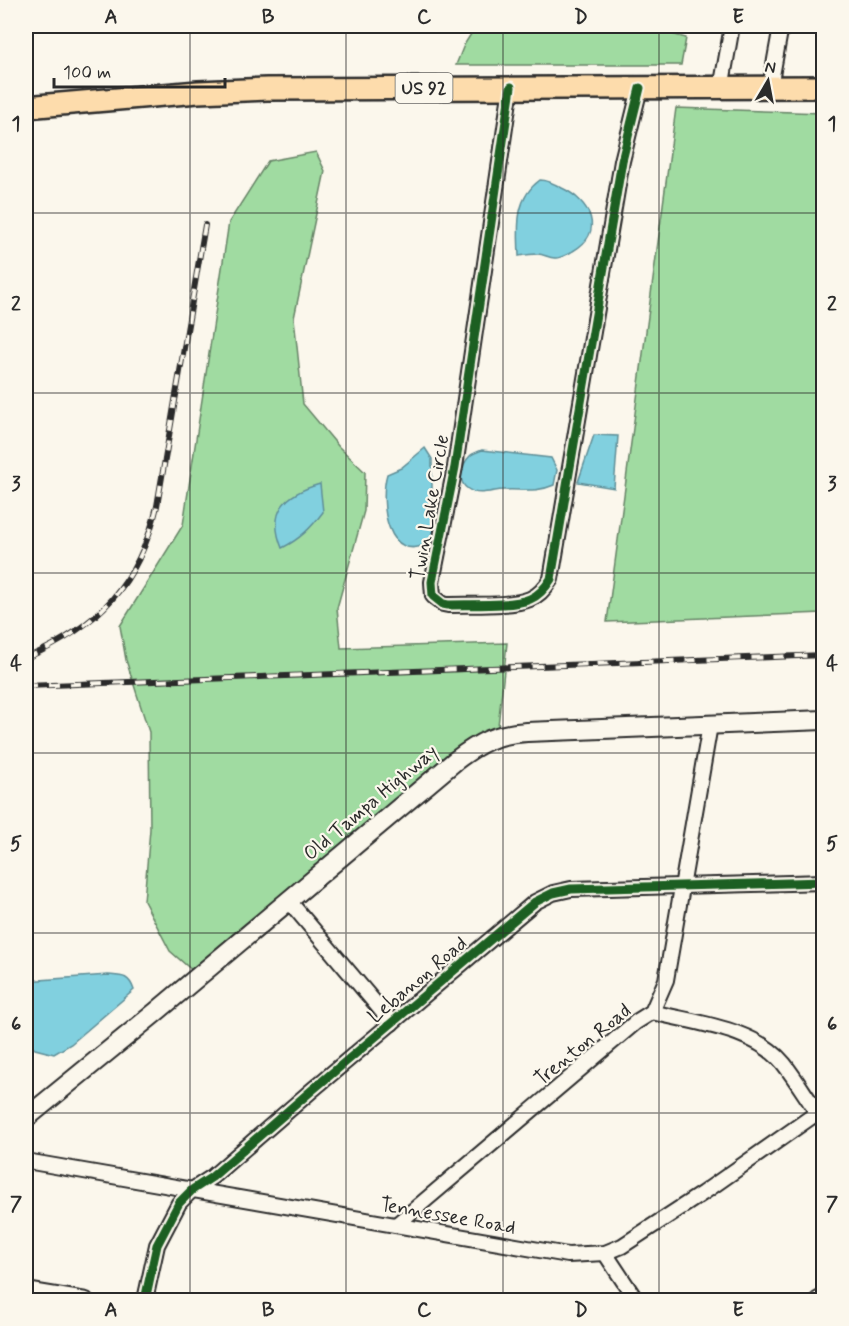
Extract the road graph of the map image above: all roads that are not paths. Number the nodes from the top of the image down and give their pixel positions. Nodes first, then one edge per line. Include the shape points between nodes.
1 (732, 26) edge
2 (781, 26) edge
3 (511, 87) junction
4 (770, 87) junction
5 (824, 87) edge
6 (640, 88) junction
7 (721, 89) junction
8 (26, 107) edge
9 (824, 720) edge
10 (710, 725) junction
11 (824, 882) edge
12 (683, 886) junction
13 (289, 901) junction
14 (652, 1012) junction
15 (392, 1023) junction
16 (821, 1114) edge
17 (26, 1118) edge
18 (26, 1161) edge
19 (192, 1190) junction
20 (396, 1225) junction
21 (605, 1253) junction
22 (26, 1290) edge
23 (824, 1296) edge
24 (86, 1300) edge
25 (145, 1300) edge
26 (636, 1300) edge
27 (817, 1300) edge

1 - 7 street
2 - 4 street
3 - 6 main road, US 92
3 - 6 street, Twin Lake Circle via 455,467 432,582 433,596 448,605 517,602 545,589 551,579 622,161
3 - 8 main road, US 92 via 198,92
4 - 5 main road, US 92
4 - 7 main road, US 92
6 - 7 main road, US 92
9 - 10 main road, Old Tampa Highway
10 - 12 street, Trenton Road
10 - 13 main road, Old Tampa Highway via 490,737 455,761
11 - 12 street, Lebanon Road
12 - 14 street, Trenton Road via 666,981
12 - 15 street, Lebanon Road via 553,893 535,902
13 - 15 street
13 - 17 main road, Old Tampa Highway
14 - 16 street via 756,1041 783,1063
14 - 20 street, Trenton Road
15 - 19 street, Lebanon Road
16 - 21 street, Tennessee Road via 622,1246
18 - 19 street, Tennessee Road
19 - 20 street, Tennessee Road
19 - 25 street, Lebanon Road via 179,1203 162,1235
20 - 21 street, Tennessee Road via 568,1255
21 - 26 street
22 - 24 street
23 - 27 street

